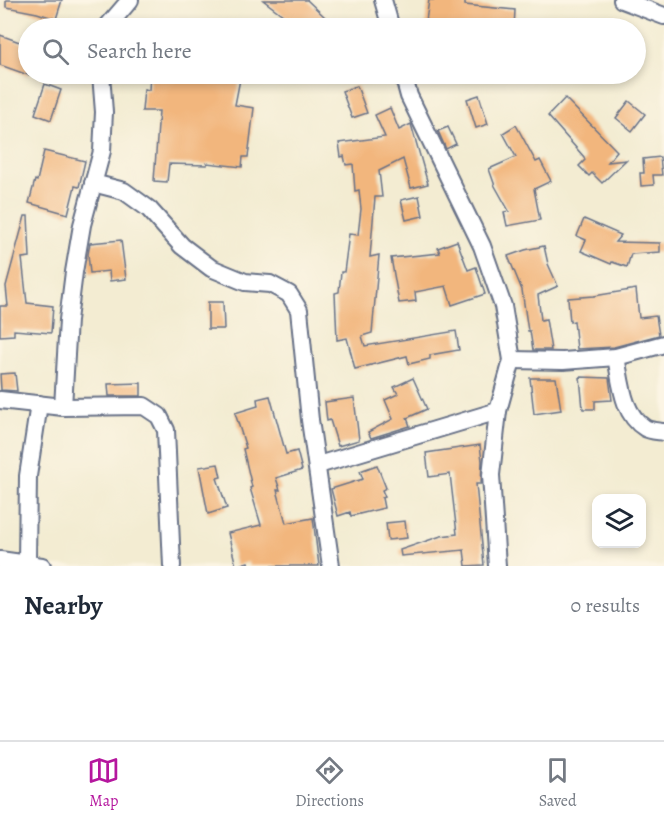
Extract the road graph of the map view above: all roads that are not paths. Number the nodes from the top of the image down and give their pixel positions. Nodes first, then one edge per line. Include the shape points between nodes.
1 (130, 0) edge
2 (383, 0) edge
3 (624, 0) edge
4 (664, 16) edge
5 (115, 18) edge
6 (388, 18) edge
7 (102, 84) edge
8 (406, 84) edge
9 (93, 183) junction
10 (664, 344) edge
11 (616, 357) junction
12 (512, 360) junction
13 (0, 400) edge
14 (39, 404) junction
15 (63, 407) junction
16 (498, 411) junction
17 (664, 432) edge
18 (318, 465) junction
19 (0, 560) edge
20 (34, 564) edge
21 (172, 566) edge
22 (331, 566) edge
23 (497, 566) edge

1 - 5 street
2 - 6 street
3 - 4 street
7 - 9 street via 102,151
8 - 12 street via 483,246 503,306
9 - 15 street via 71,291
9 - 18 street via 124,191 149,209 182,246 211,268 245,282 270,284 289,294 299,310 308,409
10 - 11 street
11 - 12 street
11 - 17 street via 634,419 647,429
12 - 16 street
13 - 14 street
14 - 15 street
14 - 20 street via 28,476
15 - 21 street via 144,406 159,416 166,430
16 - 18 street
16 - 23 street via 492,475
18 - 22 street
19 - 20 street

